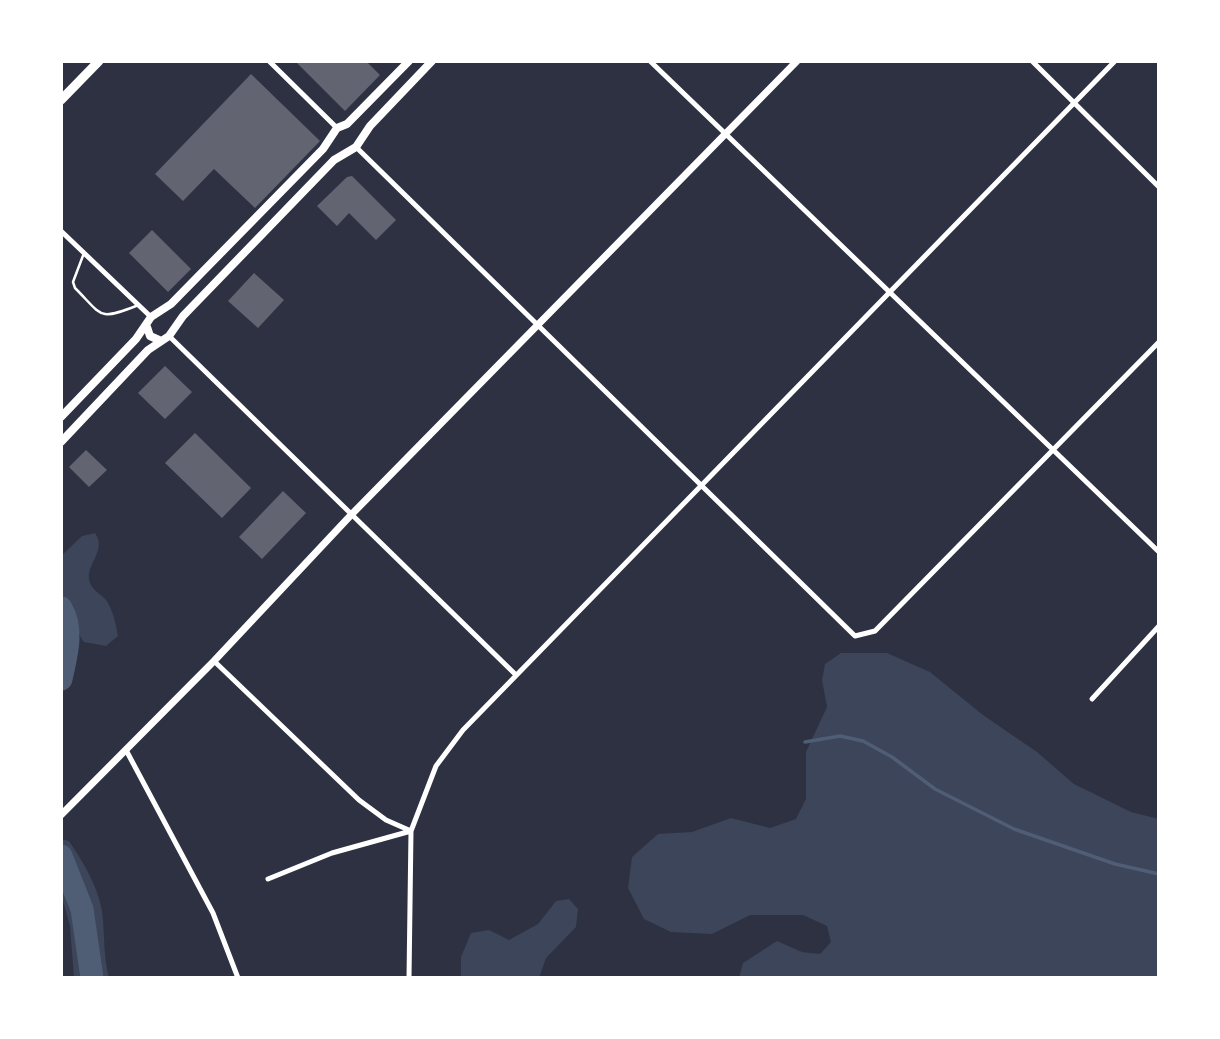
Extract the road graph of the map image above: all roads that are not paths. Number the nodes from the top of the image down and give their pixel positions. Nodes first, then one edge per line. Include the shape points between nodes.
1 (99, 61) edge
2 (269, 61) edge
3 (409, 61) edge
4 (432, 61) edge
5 (650, 61) edge
6 (797, 61) edge
7 (1032, 61) edge
8 (1115, 61) edge
9 (61, 100) edge
10 (1075, 103) junction
11 (347, 124) junction
12 (337, 128) junction
13 (726, 135) junction
14 (333, 137) junction
15 (360, 138) junction
16 (356, 147) junction
17 (346, 150) junction
18 (1159, 187) edge
19 (61, 231) edge
20 (84, 253) junction
21 (887, 293) junction
22 (138, 305) junction
23 (160, 314) junction
24 (151, 317) junction
25 (538, 325) junction
26 (147, 327) junction
27 (173, 327) junction
28 (169, 336) junction
29 (159, 340) junction
30 (1159, 342) edge
31 (61, 417) edge
32 (61, 442) edge
33 (1053, 450) junction
34 (700, 485) junction
35 (351, 515) junction
36 (1159, 552) edge
37 (1159, 626) edge
38 (214, 661) junction
39 (516, 675) junction
40 (1092, 699) dead end
41 (126, 750) junction
42 (61, 815) edge
43 (411, 831) junction
44 (268, 879) dead end
45 (409, 976) edge
46 (238, 978) edge
47 (402, 978) edge

1 - 9 main road
2 - 12 street
3 - 11 main road
4 - 15 main road
5 - 13 street
6 - 13 street
7 - 10 street
8 - 10 street
10 - 18 street
10 - 21 street
11 - 12 main road
11 - 15 main road via 356,128
12 - 14 main road
13 - 21 street
13 - 25 street
14 - 17 main road via 337,146
14 - 23 main road
15 - 16 main road
16 - 17 main road
16 - 25 street
17 - 27 main road
19 - 20 street
20 - 22 street
20 - 22 lane via 73,282 103,315 110,317
21 - 33 street
21 - 34 street
22 - 24 street
23 - 24 main road
23 - 27 main road via 169,318
24 - 26 main road
25 - 34 street
25 - 35 street
26 - 29 main road via 150,336
26 - 31 main road
27 - 28 main road
28 - 29 main road
28 - 35 street
29 - 32 main road
30 - 33 street
33 - 34 street via 875,631 855,636
33 - 36 street
34 - 39 street
35 - 38 street
35 - 39 street
37 - 40 street
38 - 41 street
38 - 43 street via 359,800
39 - 43 street via 436,766
41 - 42 street
41 - 46 street via 213,913
43 - 44 street via 332,853
43 - 45 street
45 - 47 street

